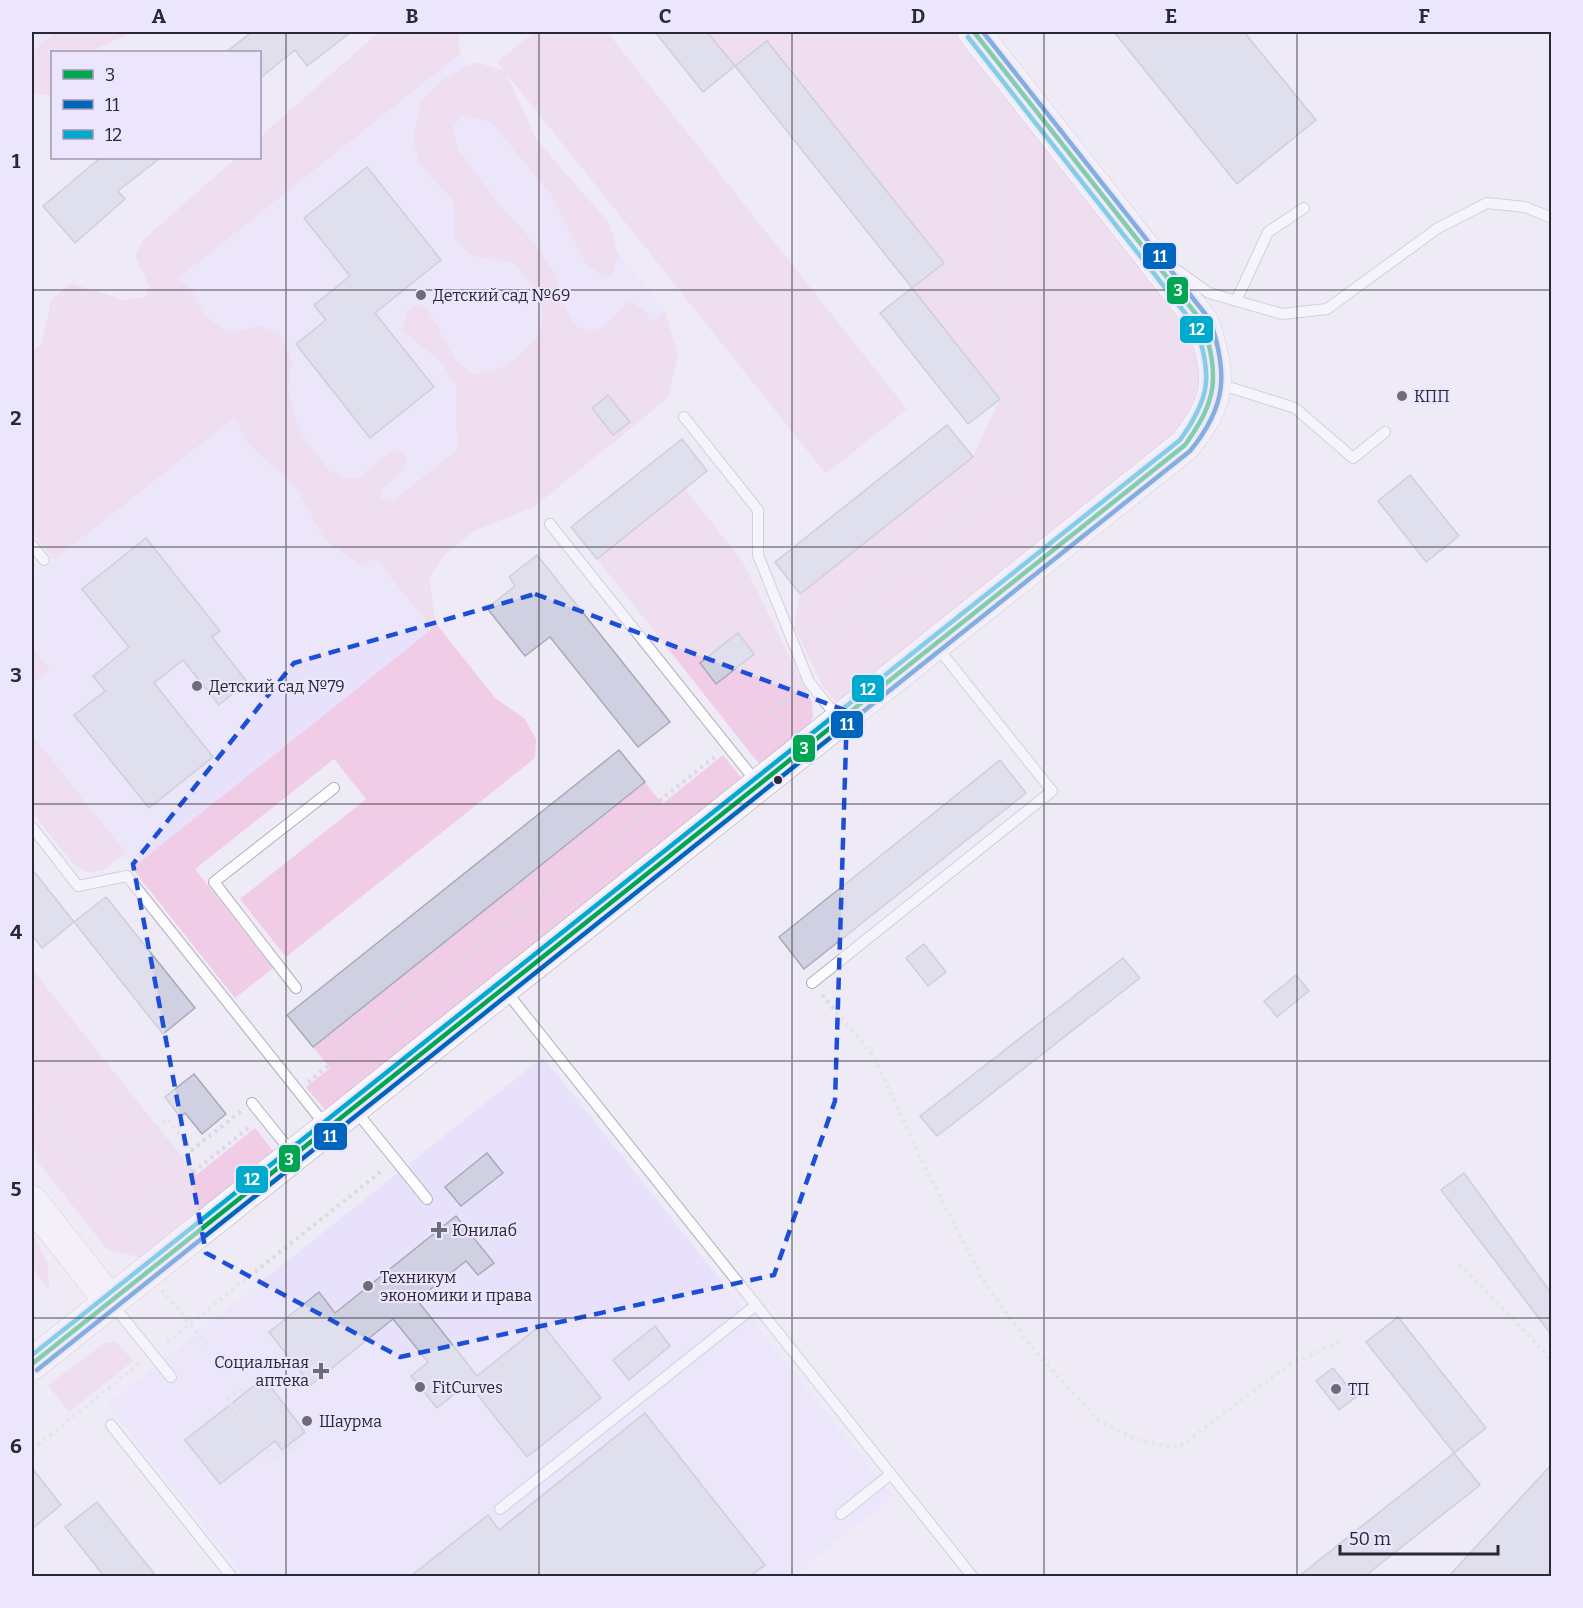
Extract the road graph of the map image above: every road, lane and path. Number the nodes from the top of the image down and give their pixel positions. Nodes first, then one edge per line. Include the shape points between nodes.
1 (974, 32) edge
2 (997, 98) dead end
3 (1304, 208) dead end
4 (1551, 218) edge
5 (1145, 249) junction
6 (1236, 301) junction
7 (1216, 382) junction
8 (684, 417) dead end
9 (1385, 432) dead end
10 (550, 524) dead end
11 (32, 545) edge
12 (928, 547) junction
13 (44, 560) dead end
14 (846, 613) junction
15 (935, 644) junction
16 (809, 682) junction
17 (840, 720) junction
18 (728, 747) junction
19 (758, 785) junction
20 (334, 788) dead end
21 (32, 827) edge
22 (812, 983) joint
23 (296, 988) dead end
24 (504, 988) junction
25 (297, 1090) junction
26 (32, 1102) edge
27 (252, 1103) joint
28 (353, 1108) junction
29 (263, 1117) junction
30 (157, 1127) junction
31 (328, 1128) junction
32 (294, 1155) junction
33 (395, 1160) junction
34 (193, 1173) junction
35 (92, 1179) junction
36 (427, 1199) dead end
37 (32, 1202) edge
38 (129, 1224) junction
39 (138, 1259) dead end
40 (1460, 1264) dead end
41 (162, 1289) dead end
42 (110, 1301) junction
43 (756, 1305) junction
44 (190, 1324) junction
45 (1344, 1340) dead end
46 (167, 1342) dead end
47 (208, 1347) dead end
48 (140, 1363) dead end
49 (32, 1364) edge
50 (1551, 1368) edge
51 (171, 1377) dead end
52 (241, 1388) dead end
53 (111, 1425) dead end
54 (296, 1444) dead end
55 (32, 1450) edge
56 (891, 1474) junction
57 (500, 1509) dead end
58 (841, 1514) dead end
59 (231, 1576) edge
60 (972, 1576) edge

1 - 5 street
2 - 12 path via 1009,481
3 - 6 lane via 1268,232
4 - 6 lane via 1525,207 1487,203 1438,228 1327,309 1282,314
5 - 6 lane via 1209,292
5 - 7 street via 1203,323 1215,361
7 - 9 lane via 1296,408 1353,458
7 - 15 street via 1207,416 1185,445
8 - 16 lane via 758,510 758,555
10 - 18 lane
11 - 13 lane
12 - 14 path
12 - 14 path via 932,605 901,630
14 - 16 path
15 - 17 street
15 - 22 lane via 1053,791
16 - 17 lane
16 - 18 path
17 - 19 street
18 - 19 lane
18 - 25 path
19 - 24 street
20 - 23 lane via 214,882
21 - 25 lane via 78,886 127,876
22 - 45 path via 873,1055 984,1282 1032,1348 1100,1422 1138,1440 1178,1448 1290,1364
24 - 28 street
24 - 43 lane
25 - 31 lane
26 - 35 path
27 - 29 lane
27 - 30 path via 192,1150 167,1119
28 - 31 street
28 - 33 lane
29 - 32 lane
29 - 34 path
30 - 34 path
30 - 35 path
31 - 32 street
32 - 42 street
33 - 36 lane
33 - 44 path
34 - 38 path
35 - 38 path
37 - 42 street
38 - 39 path
40 - 50 path via 1548,1356
41 - 44 path
42 - 49 street
42 - 51 lane
43 - 56 lane
43 - 57 lane
44 - 46 path
44 - 47 path
48 - 55 path
52 - 54 path via 227,1399 276,1460
53 - 59 lane
56 - 58 lane
56 - 60 lane

